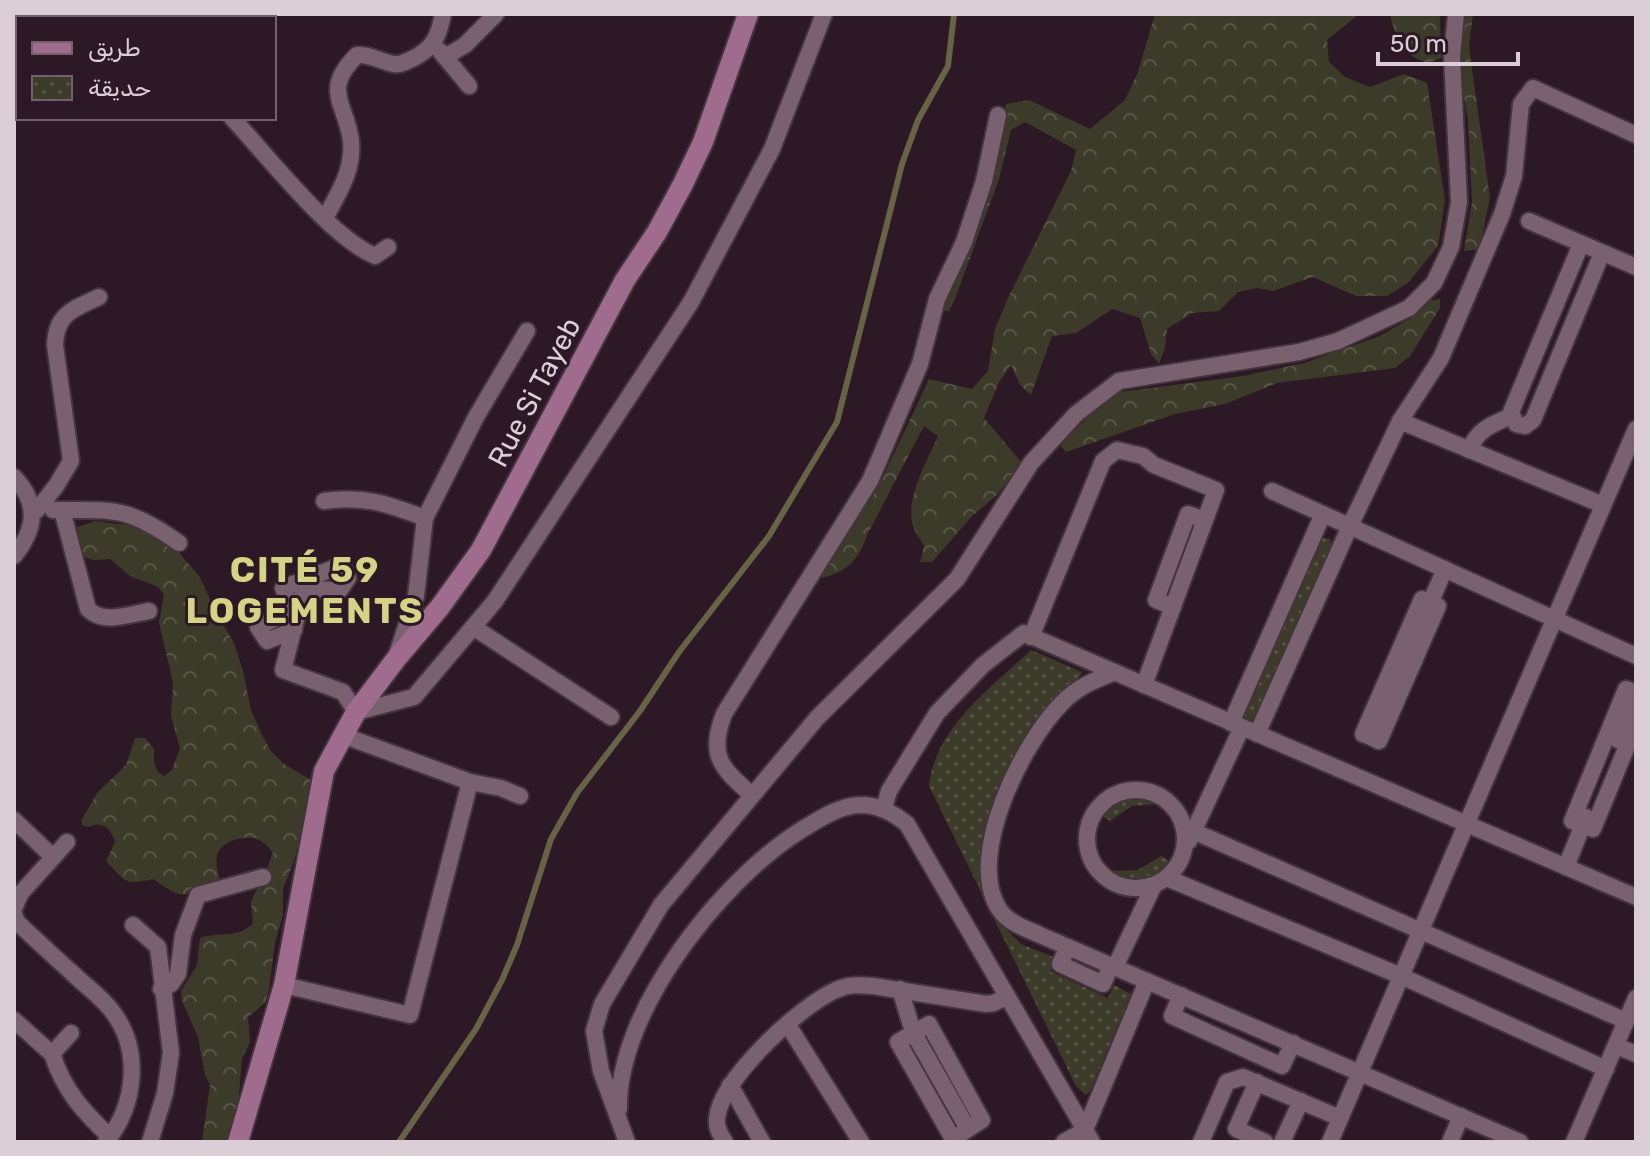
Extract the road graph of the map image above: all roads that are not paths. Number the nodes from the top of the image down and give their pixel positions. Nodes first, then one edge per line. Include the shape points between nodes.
1 (443, 14) edge
2 (496, 14) edge
3 (748, 14) edge
4 (824, 14) edge
5 (1456, 14) edge
6 (434, 43) junction
7 (445, 57) junction
8 (469, 86) dead end
9 (998, 115) dead end
10 (234, 120) edge
11 (1636, 135) edge
12 (325, 218) junction
13 (1529, 221) dead end
14 (1581, 244) junction
15 (388, 247) dead end
16 (1602, 253) junction
17 (1636, 267) edge
18 (99, 297) dead end
19 (527, 331) dead end
20 (1511, 416) junction
21 (1400, 421) junction
22 (1636, 429) edge
23 (1469, 450) junction
24 (14, 477) edge
25 (1272, 491) dead end
26 (324, 501) dead end
27 (1603, 505) junction
28 (35, 510) junction
29 (62, 510) junction
30 (1323, 514) junction
31 (425, 518) junction
32 (1350, 526) junction
33 (179, 543) dead end
34 (14, 556) edge
35 (1445, 569) junction
36 (149, 611) dead end
37 (1554, 619) junction
38 (473, 627) junction
39 (294, 630) junction
40 (1031, 637) junction
41 (1636, 656) edge
42 (396, 659) junction
43 (1115, 672) junction
44 (1144, 685) junction
45 (1636, 694) edge
46 (356, 712) junction
47 (611, 717) dead end
48 (1636, 724) edge
49 (1243, 728) junction
50 (342, 735) junction
51 (1371, 737) dead end
52 (470, 782) junction
53 (752, 795) junction
54 (520, 796) dead end
55 (884, 808) junction
56 (14, 820) edge
57 (1466, 824) junction
58 (1583, 825) junction
59 (1193, 831) junction
60 (67, 842) dead end
61 (1183, 853) junction
62 (53, 857) junction
63 (1566, 867) junction
64 (263, 877) dead end
65 (1161, 882) junction
66 (1124, 887) junction
67 (1636, 897) edge
68 (16, 900) edge
69 (1135, 924) junction
70 (133, 925) dead end
71 (1421, 930) junction
72 (1113, 966) junction
73 (1401, 976) junction
74 (1147, 981) junction
75 (284, 985) junction
76 (161, 989) junction
77 (900, 989) junction
78 (1181, 995) junction
79 (1007, 996) junction
80 (1633, 1008) edge
81 (14, 1020) edge
82 (788, 1025) junction
83 (913, 1032) junction
84 (71, 1033) dead end
85 (1293, 1043) junction
86 (1616, 1046) junction
87 (52, 1054) junction
88 (1636, 1054) edge
89 (1606, 1069) junction
90 (1360, 1072) junction
91 (1257, 1082) junction
92 (730, 1085) junction
93 (1301, 1101) junction
94 (1461, 1116) junction
95 (1340, 1118) junction
96 (620, 1122) junction
97 (1089, 1136) edge
98 (108, 1139) edge
99 (150, 1142) edge
100 (238, 1142) edge
101 (627, 1142) edge
102 (725, 1142) edge
103 (762, 1142) edge
104 (861, 1142) edge
105 (1064, 1142) edge
106 (1201, 1142) edge
107 (1265, 1142) edge
108 (1282, 1142) edge
109 (1330, 1142) edge
110 (1450, 1142) edge
111 (1520, 1142) edge
112 (1574, 1142) edge

1 - 6 street
2 - 7 street
3 - 42 main road, Rue Si Tayeb via 703,142 663,220 625,280 481,550
4 - 38 street via 772,149 691,302
5 - 53 street via 1452,56 1459,202 1451,247 1434,283 1409,308 1338,341 1119,381 1076,414 1031,463 957,579 817,718
6 - 7 street
6 - 12 street via 399,65 357,55 340,74 337,95 351,142 349,162 346,180
7 - 8 street
9 - 53 street via 964,242 937,299 920,364 870,481 718,729 715,740 721,760
10 - 12 street
11 - 21 street via 1533,88 1525,96 1514,176 1502,214 1441,358
12 - 15 street via 360,250 375,256
13 - 14 street
14 - 16 street
14 - 20 street
16 - 17 street
16 - 20 street via 1533,420 1521,426
18 - 28 street via 68,312 55,330 71,461
19 - 31 street
20 - 23 street via 1483,429
21 - 23 street
21 - 32 street
22 - 27 street
23 - 27 street
24 - 28 street
25 - 30 street
26 - 31 street via 382,502
27 - 37 street
28 - 29 street
28 - 34 street via 29,534
29 - 33 street via 127,513
29 - 36 street via 88,609 102,618
30 - 32 street
30 - 49 street
31 - 42 street via 416,596
32 - 35 street
32 - 49 street
35 - 37 street
35 - 51 street via 1430,602 1438,606 1379,741
37 - 41 street
37 - 57 street
38 - 46 street via 414,697
38 - 47 street
39 - 39 street via 304,589 340,590 348,578 342,565 283,588 292,610 258,627 267,641
39 - 46 street via 283,670 343,692
40 - 43 street
40 - 44 street via 1103,461 1111,452 1124,450 1143,456 1216,490 1205,520 1188,514 1156,600 1173,607
40 - 55 street via 1024,633 1004,648 937,713
42 - 46 main road, Rue Si Tayeb
43 - 44 street
43 - 72 street via 1078,689 1036,735 994,830 988,875 1000,911 1013,923
44 - 49 street
45 - 58 street
46 - 50 main road, Rue Si Tayeb
48 - 58 street via 1593,829
49 - 57 street
49 - 59 street
50 - 52 street
50 - 75 main road, Rue Si Tayeb via 324,771
52 - 54 street
52 - 75 street via 410,1015
53 - 96 street via 661,905 602,1004 595,1050
55 - 79 street via 907,824
55 - 96 street via 843,806 810,825 750,867 714,906 675,959 637,1030 621,1077
56 - 62 street
57 - 63 street
57 - 71 street
58 - 63 street
59 - 61 street
59 - 71 street
60 - 62 street
61 - 65 street
61 - 66 street via 1182,823 1164,799 1136,790 1108,799 1089,822 1087,845 1099,872
62 - 68 street
63 - 67 street
64 - 76 street via 198,895 183,935 178,974
65 - 66 street
65 - 69 street
65 - 73 street
66 - 69 street
68 - 98 street via 17,922 118,1021 132,1079 124,1115
69 - 72 street
70 - 76 street via 158,947
71 - 73 street
71 - 80 street
72 - 74 street
73 - 89 street
73 - 90 street
74 - 78 street
74 - 97 street
75 - 100 main road, Rue Si Tayeb
76 - 99 street via 171,1053
77 - 79 street via 986,1004
77 - 82 street via 855,984 835,990
77 - 83 street
78 - 85 street
78 - 85 street via 1172,1016 1282,1066
79 - 97 street
80 - 86 street
81 - 87 street
82 - 92 street
82 - 104 street
83 - 83 street via 929,1024 982,1120 953,1139 898,1042
84 - 87 street
85 - 90 street
86 - 88 street
86 - 89 street
87 - 98 street via 78,1105
89 - 112 street
90 - 94 street
90 - 95 street
91 - 93 street
91 - 106 street via 1243,1077 1227,1082
91 - 107 street via 1236,1129
92 - 102 street via 717,1120
92 - 103 street
93 - 95 street
93 - 108 street
94 - 110 street
94 - 111 street
95 - 109 street
96 - 101 street
97 - 105 street

